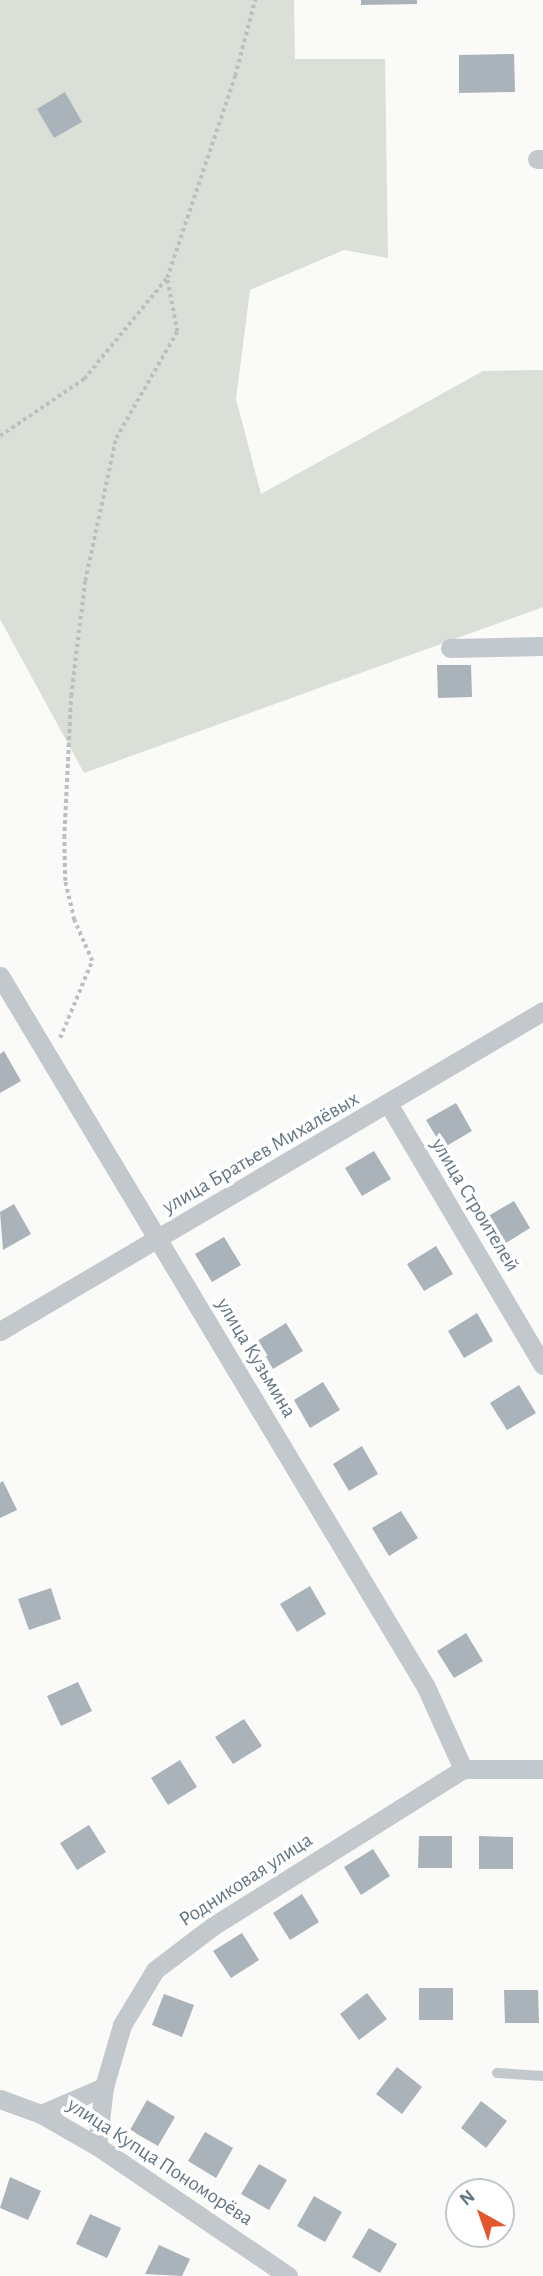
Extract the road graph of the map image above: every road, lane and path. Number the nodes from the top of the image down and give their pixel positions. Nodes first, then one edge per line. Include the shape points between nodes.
1 (255, 0) edge
2 (167, 278) junction
3 (0, 436) edge
4 (543, 646) edge
5 (450, 648) dead end
6 (0, 975) edge
7 (543, 1011) edge
8 (50, 1062) junction
9 (389, 1105) junction
10 (158, 1239) junction
11 (0, 1331) edge
12 (543, 1365) edge
13 (463, 1769) junction
14 (543, 1769) edge
15 (497, 2073) dead end
16 (543, 2076) edge
17 (104, 2087) junction
18 (0, 2099) edge
19 (41, 2114) junction
20 (97, 2146) junction
21 (288, 2276) edge

1 - 2 path via 235,76
2 - 3 path via 84,379
2 - 8 path via 177,332 116,438 85,581 71,696 64,838 65,881 74,920 92,961
4 - 5 street
6 - 8 street, улица Кузьмина
7 - 9 street, улица Братьев Михалёвых
8 - 10 street, улица Кузьмина
9 - 10 street, улица Братьев Михалёвых
9 - 12 street, улица Строителей
10 - 11 street, улица Братьев Михалёвых
10 - 13 street, улица Кузьмина via 426,1688
13 - 14 street
13 - 17 street, Родниковая улица via 213,1926 155,1970 122,2025
15 - 16 lane
17 - 19 street
17 - 20 street, Родниковая улица
18 - 19 street, улица Купца Пономорёва
19 - 20 street, улица Купца Пономорёва
20 - 21 street, улица Купца Пономорёва

